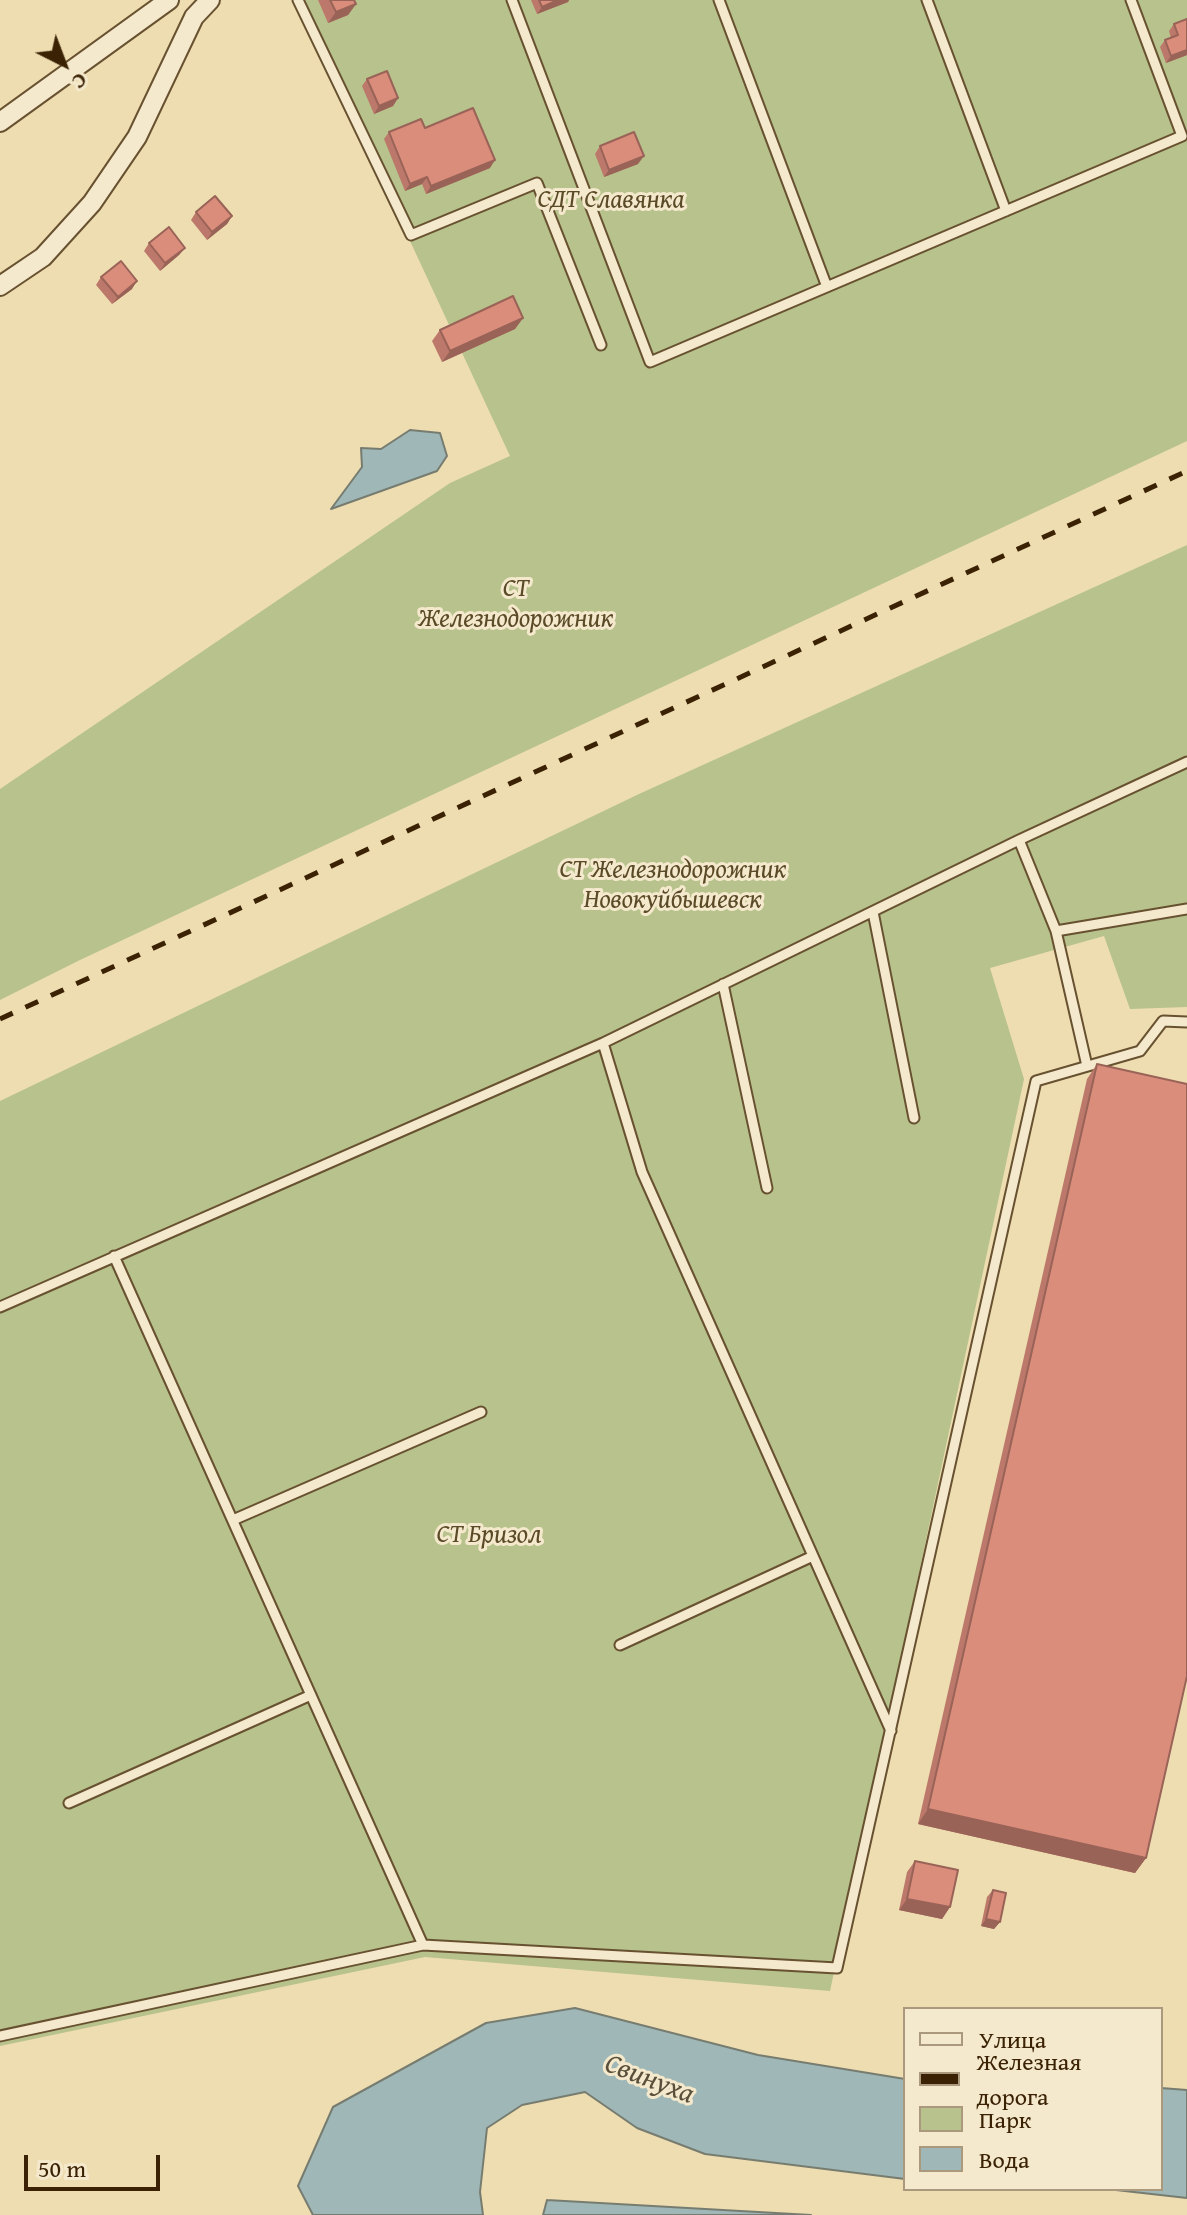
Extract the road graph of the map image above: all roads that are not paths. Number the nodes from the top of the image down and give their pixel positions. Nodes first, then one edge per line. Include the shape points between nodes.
1 (171, 0) edge
2 (210, 0) edge
3 (298, 0) edge
4 (512, 0) edge
5 (719, 0) edge
6 (927, 0) edge
7 (1131, 0) edge
8 (194, 17) junction
9 (0, 122) edge
10 (1006, 211) junction
11 (0, 286) edge
12 (827, 287) junction
13 (601, 345) dead end
14 (1187, 762) edge
15 (1019, 840) junction
16 (1187, 909) edge
17 (873, 912) junction
18 (1056, 931) junction
19 (723, 984) junction
20 (1187, 1022) edge
21 (603, 1043) junction
22 (1087, 1066) junction
23 (914, 1118) dead end
24 (767, 1188) dead end
25 (114, 1256) junction
26 (0, 1307) edge
27 (481, 1412) dead end
28 (233, 1520) junction
29 (813, 1556) junction
30 (620, 1645) dead end
31 (311, 1695) junction
32 (891, 1731) junction
33 (69, 1803) dead end
34 (423, 1945) junction
35 (0, 2036) edge

1 - 8 street
1 - 9 street
2 - 8 street
3 - 13 lane via 411,235 537,183
4 - 12 lane via 650,362
5 - 12 lane
6 - 10 lane
7 - 10 lane via 1182,136
8 - 11 street via 137,137 92,203 43,257
10 - 12 lane
14 - 15 lane
15 - 17 lane
15 - 18 lane
16 - 18 lane
17 - 19 lane
17 - 23 lane
18 - 22 lane
19 - 21 lane
19 - 24 lane
20 - 22 lane via 1163,1021 1140,1051
21 - 25 lane
21 - 29 lane via 642,1172
22 - 32 lane via 1036,1081
25 - 26 lane
25 - 28 lane
27 - 28 lane
28 - 31 lane
29 - 30 lane
29 - 32 lane
31 - 33 lane
31 - 34 lane
32 - 34 lane via 837,1968
34 - 35 lane

